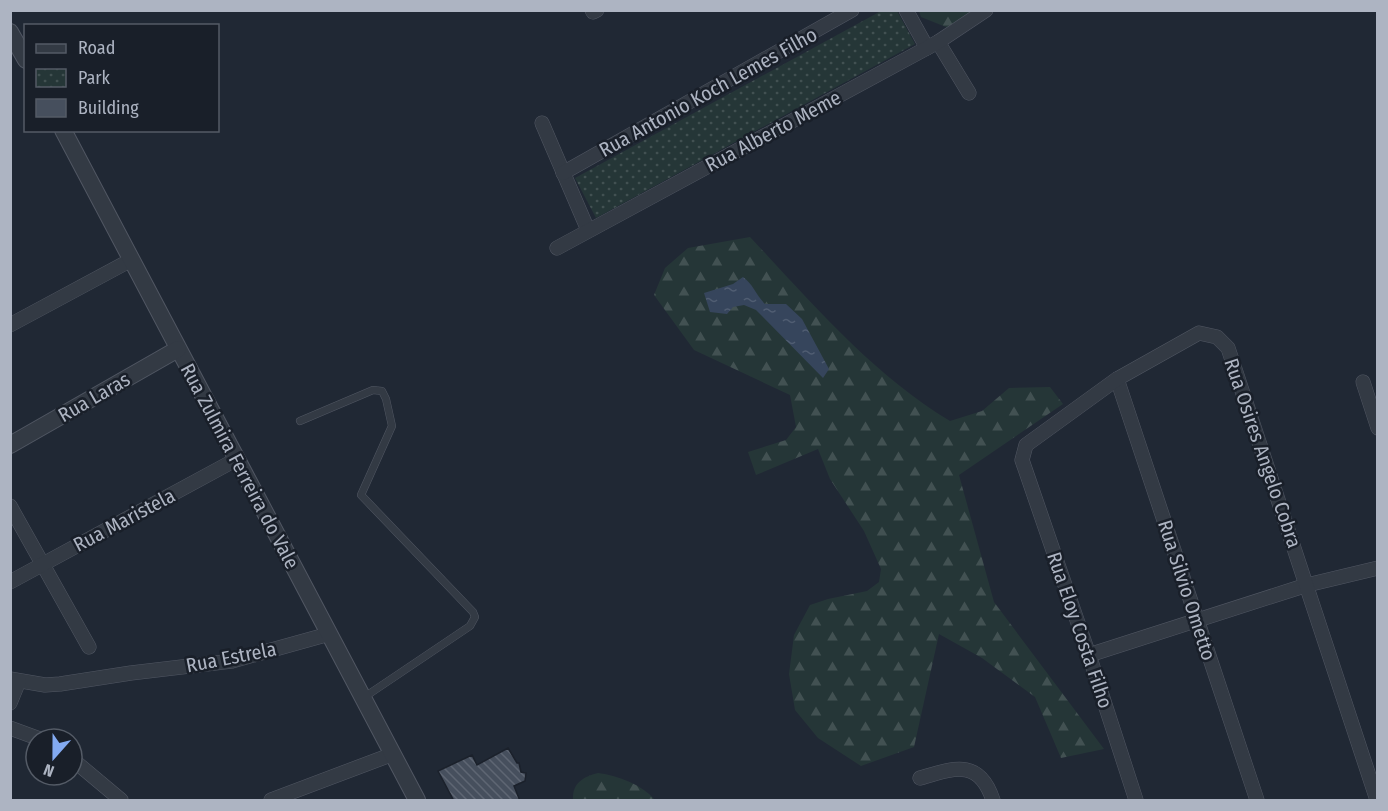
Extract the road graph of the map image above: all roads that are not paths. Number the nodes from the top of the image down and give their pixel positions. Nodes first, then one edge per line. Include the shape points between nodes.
1 (852, 10) edge
2 (906, 10) edge
3 (986, 10) edge
4 (10, 32) edge
5 (932, 45) junction
6 (24, 56) edge
7 (969, 93) dead end
8 (542, 123) dead end
9 (64, 132) edge
10 (563, 173) junction
11 (588, 230) junction
12 (557, 248) dead end
13 (131, 260) junction
14 (10, 325) edge
15 (178, 349) junction
16 (1118, 379) junction
17 (1363, 382) dead end
18 (300, 421) dead end
19 (1377, 428) edge
20 (10, 445) edge
21 (237, 459) junction
22 (1022, 460) joint
23 (10, 506) edge
24 (42, 564) junction
25 (1377, 568) edge
26 (10, 582) edge
27 (1307, 585) junction
28 (1197, 621) junction
29 (329, 633) junction
30 (89, 647) dead end
31 (1089, 655) junction
32 (15, 680) edge
33 (363, 698) junction
34 (10, 703) edge
35 (393, 754) junction
36 (84, 769) edge
37 (920, 778) dead end
38 (118, 800) edge
39 (271, 801) edge
40 (417, 801) edge
41 (993, 801) edge
42 (1136, 801) edge
43 (1257, 801) edge
44 (1377, 801) edge

1 - 10 street, Rua Antonio Koch Lemes Filho
2 - 5 street
3 - 5 street, Rua Alberto Meme
4 - 6 street
5 - 7 street
5 - 11 street, Rua Alberto Meme
8 - 10 street
9 - 13 street, Rua Zulmira Ferreira do Vale
10 - 11 street
11 - 12 street, Rua Alberto Meme
13 - 14 street
13 - 15 street, Rua Zulmira Ferreira do Vale
15 - 20 street, Rua Laras
15 - 21 street, Rua Zulmira Ferreira do Vale
16 - 22 street, Rua Osires Angelo Cobra via 1026,445
16 - 27 street, Rua Osires Angelo Cobra via 1199,333 1217,337 1228,348
16 - 28 street, Rua Silvio Ometto
17 - 19 street
18 - 33 lane via 373,390 382,391 392,426 361,495 475,617 470,626
21 - 24 street, Rua Maristela
21 - 29 street, Rua Zulmira Ferreira do Vale
22 - 31 street, Rua Eloy Costa Filho
23 - 24 street
24 - 26 street, Rua Maristela
24 - 30 street
25 - 27 street
27 - 28 street
27 - 44 street, Rua Osires Angelo Cobra
28 - 31 street
28 - 43 street, Rua Silvio Ometto
29 - 32 street, Rua Estrela via 232,661 60,684
29 - 33 street, Rua Zulmira Ferreira do Vale
31 - 42 street, Rua Eloy Costa Filho
32 - 34 street
33 - 35 street, Rua Zulmira Ferreira do Vale
35 - 39 street
35 - 40 street, Rua Zulmira Ferreira do Vale
36 - 38 street
37 - 41 street via 952,768 966,769 984,781

